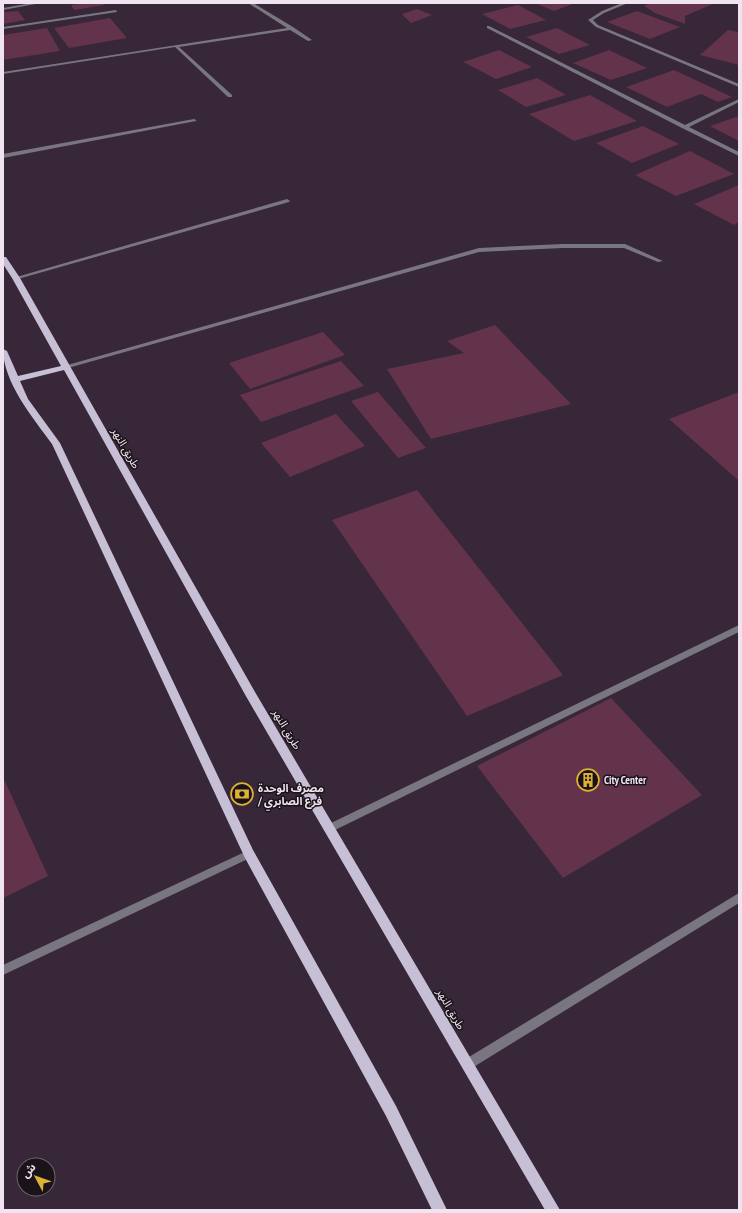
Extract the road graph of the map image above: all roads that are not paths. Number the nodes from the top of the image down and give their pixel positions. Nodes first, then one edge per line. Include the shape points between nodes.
1 (39, 3) edge
2 (250, 3) edge
3 (626, 3) edge
4 (3, 9) edge
5 (116, 11) dead end
6 (488, 27) dead end
7 (3, 28) edge
8 (292, 28) junction
9 (310, 40) dead end
10 (176, 46) junction
11 (3, 73) edge
12 (739, 86) edge
13 (230, 96) dead end
14 (739, 100) edge
15 (194, 120) dead end
16 (684, 127) junction
17 (739, 154) edge
18 (3, 156) edge
19 (287, 201) dead end
20 (3, 259) edge
21 (660, 261) dead end
22 (16, 278) junction
23 (3, 350) edge
24 (66, 368) junction
25 (16, 379) junction
26 (739, 628) edge
27 (330, 828) junction
28 (250, 854) junction
29 (739, 898) edge
30 (3, 970) edge
31 (468, 1064) junction
32 (440, 1210) edge
33 (554, 1210) edge

1 - 4 street
2 - 8 street
3 - 12 street via 590,20 597,26
5 - 7 street
6 - 16 street
8 - 9 street
8 - 10 street
10 - 11 street
10 - 13 street
14 - 16 street
15 - 18 street
16 - 17 street
19 - 22 street
20 - 22 main road, طريق النهر
21 - 24 street via 625,246 479,250
22 - 24 main road, طريق النهر
23 - 25 main road
24 - 25 main road
24 - 27 main road, طريق النهر via 251,695
25 - 28 main road via 24,399 56,444
26 - 27 street
27 - 31 main road, طريق النهر
28 - 30 street
28 - 32 main road via 391,1111
29 - 31 street
31 - 33 main road, طريق النهر

